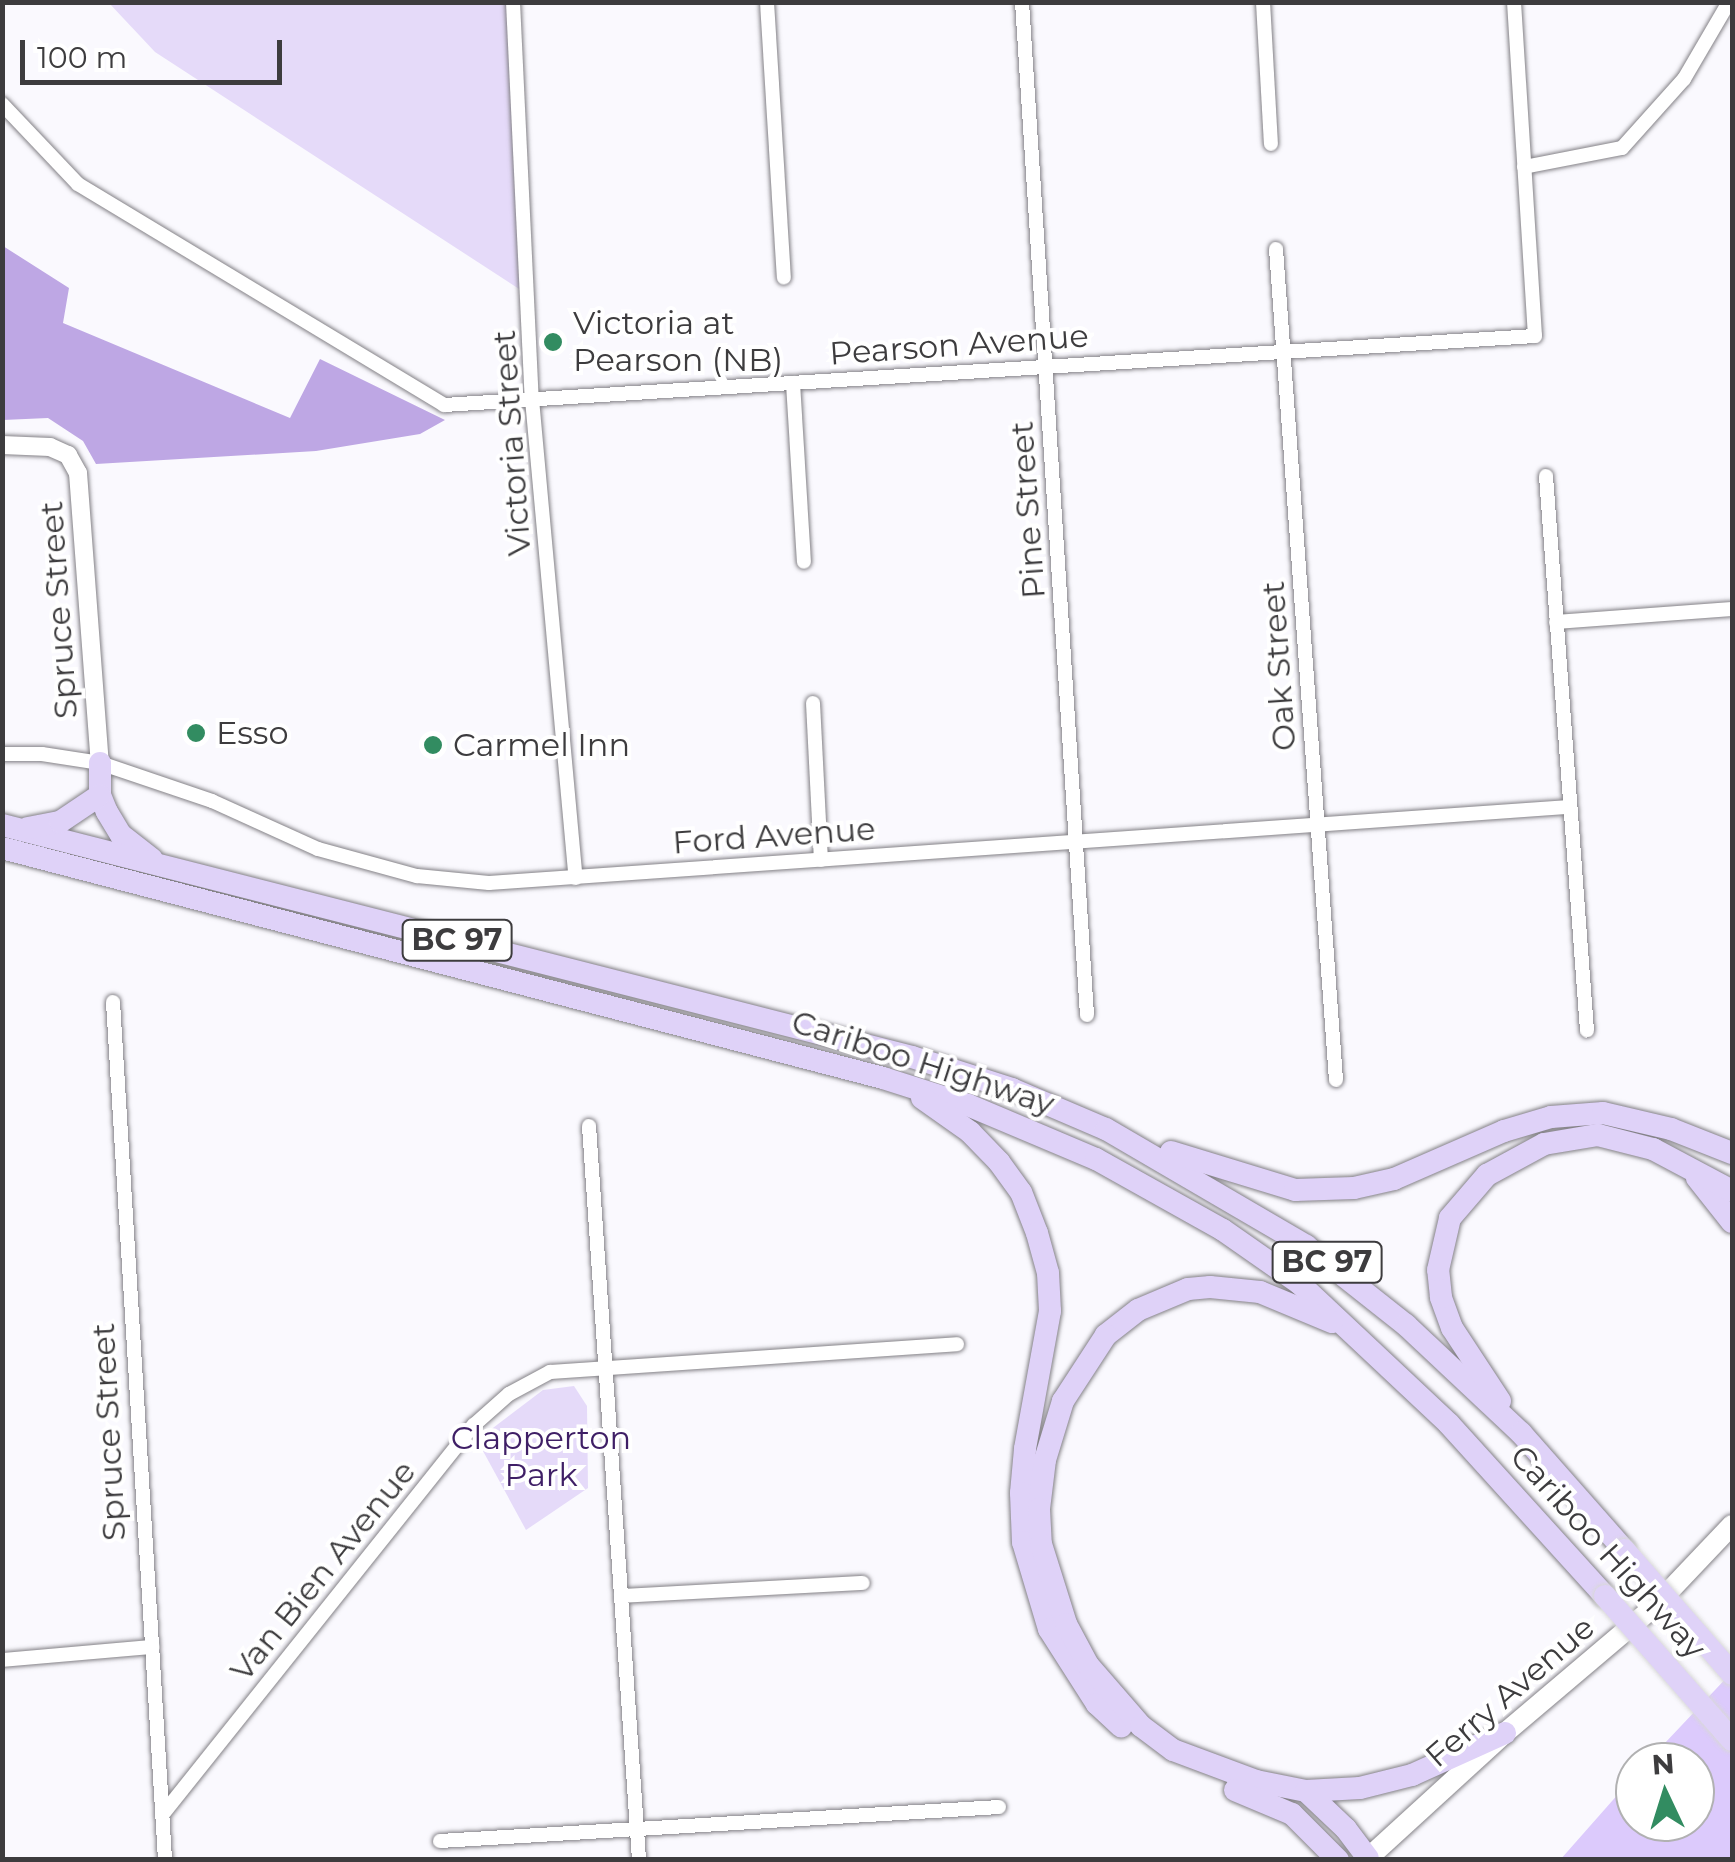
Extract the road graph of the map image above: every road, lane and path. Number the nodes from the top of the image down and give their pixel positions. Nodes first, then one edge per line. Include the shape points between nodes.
1 (512, 2) edge
2 (767, 2) edge
3 (1022, 2) edge
4 (1263, 2) edge
5 (1514, 2) edge
6 (1729, 2) edge
7 (2, 104) edge
8 (1270, 144) dead end
9 (1524, 167) junction
10 (1276, 249) dead end
11 (784, 277) dead end
12 (1283, 352) junction
13 (1046, 367) junction
14 (794, 383) junction
15 (532, 399) junction
16 (2, 445) edge
17 (1546, 476) dead end
18 (804, 562) dead end
19 (1732, 609) edge
20 (1556, 622) junction
21 (813, 703) dead end
22 (2, 754) edge
23 (100, 763) junction
24 (100, 795) junction
25 (1570, 807) junction
26 (1319, 825) junction
27 (7, 834) edge
28 (1078, 842) junction
29 (821, 860) junction
30 (160, 864) junction
31 (576, 878) junction
32 (113, 1002) dead end
33 (1087, 1015) dead end
34 (1587, 1030) dead end
35 (883, 1078) junction
36 (1336, 1080) dead end
37 (588, 1126) dead end
38 (1106, 1129) junction
39 (1732, 1153) edge
40 (1688, 1168) junction
41 (1732, 1191) edge
42 (1732, 1222) edge
43 (1344, 1327) junction
44 (957, 1344) dead end
45 (605, 1367) junction
46 (1521, 1433) junction
47 (1732, 1525) edge
48 (863, 1582) dead end
49 (620, 1596) junction
50 (152, 1647) junction
51 (2, 1660) edge
52 (1732, 1674) edge
53 (1505, 1732) junction
54 (1732, 1740) edge
55 (1306, 1791) junction
56 (999, 1807) dead end
57 (163, 1814) junction
58 (636, 1831) junction
59 (440, 1841) dead end
60 (1367, 1858) edge
61 (165, 1860) edge
62 (638, 1860) edge
63 (1338, 1860) edge

1 - 15 street, Victoria Street
2 - 11 street
3 - 13 street, Pine Street
4 - 8 street
5 - 9 street
6 - 9 street via 1684,79 1622,148
7 - 15 street, Pearson Avenue via 78,184 444,405
9 - 12 street, Pearson Avenue via 1535,336
10 - 12 street, Oak Street
12 - 13 street, Pearson Avenue
12 - 26 street, Oak Street
13 - 14 street, Pearson Avenue
13 - 28 street, Pine Street
14 - 15 street, Pearson Avenue
14 - 18 street
15 - 31 street, Victoria Street
16 - 23 street, Spruce Street via 50,447 68,456 80,490
17 - 20 street
19 - 20 street
20 - 25 street
21 - 29 street
22 - 23 street, Ford Avenue
23 - 24 highway
23 - 31 street, Ford Avenue via 212,800 318,849 416,876 489,882
24 - 27 highway via 60,822
24 - 30 highway via 121,834
25 - 26 street, Ford Avenue
25 - 34 street
26 - 28 street, Ford Avenue
26 - 36 street, Oak Street
27 - 30 highway, Cariboo Highway / BC 97
27 - 35 highway, Cariboo Highway / BC 97
28 - 29 street, Ford Avenue
28 - 33 street, Pine Street
29 - 31 street, Ford Avenue
30 - 38 highway, Cariboo Highway / BC 97 via 912,1057
32 - 50 street, Spruce Street
35 - 43 highway, Cariboo Highway / BC 97 via 1096,1159 1223,1230 1298,1283
35 - 63 highway via 970,1132 1020,1192 1037,1233 1050,1310 1025,1449 1023,1542 1032,1583 1069,1665 1098,1704 1168,1762 1292,1814
37 - 45 street
38 - 39 highway via 1295,1190 1354,1188 1394,1178 1551,1117 1603,1114 1671,1129
38 - 46 highway, Cariboo Highway / BC 97 via 1306,1246 1406,1325
40 - 41 highway
40 - 42 highway
40 - 46 highway via 1628,1139 1571,1137 1486,1175 1450,1218 1441,1242 1441,1297 1452,1328
43 - 54 highway, Cariboo Highway / BC 97, bridge via 1449,1424
43 - 55 highway via 1279,1298 1233,1288 1188,1290 1138,1310 1106,1336 1063,1401 1039,1509 1049,1578 1066,1624 1115,1700 1173,1750 1213,1768
44 - 45 street, Van Bien Avenue
45 - 49 street
45 - 57 street, Van Bien Avenue via 550,1372 508,1394 474,1426
46 - 52 highway, Cariboo Highway / BC 97, bridge
47 - 53 main road, Ferry Avenue via 1656,1604
48 - 49 street
49 - 58 street
50 - 51 street
50 - 57 street, Spruce Street
53 - 55 highway via 1412,1776
53 - 60 main road, Ferry Avenue
55 - 60 highway
56 - 58 street
57 - 61 street, Spruce Street
58 - 59 street
58 - 62 street

